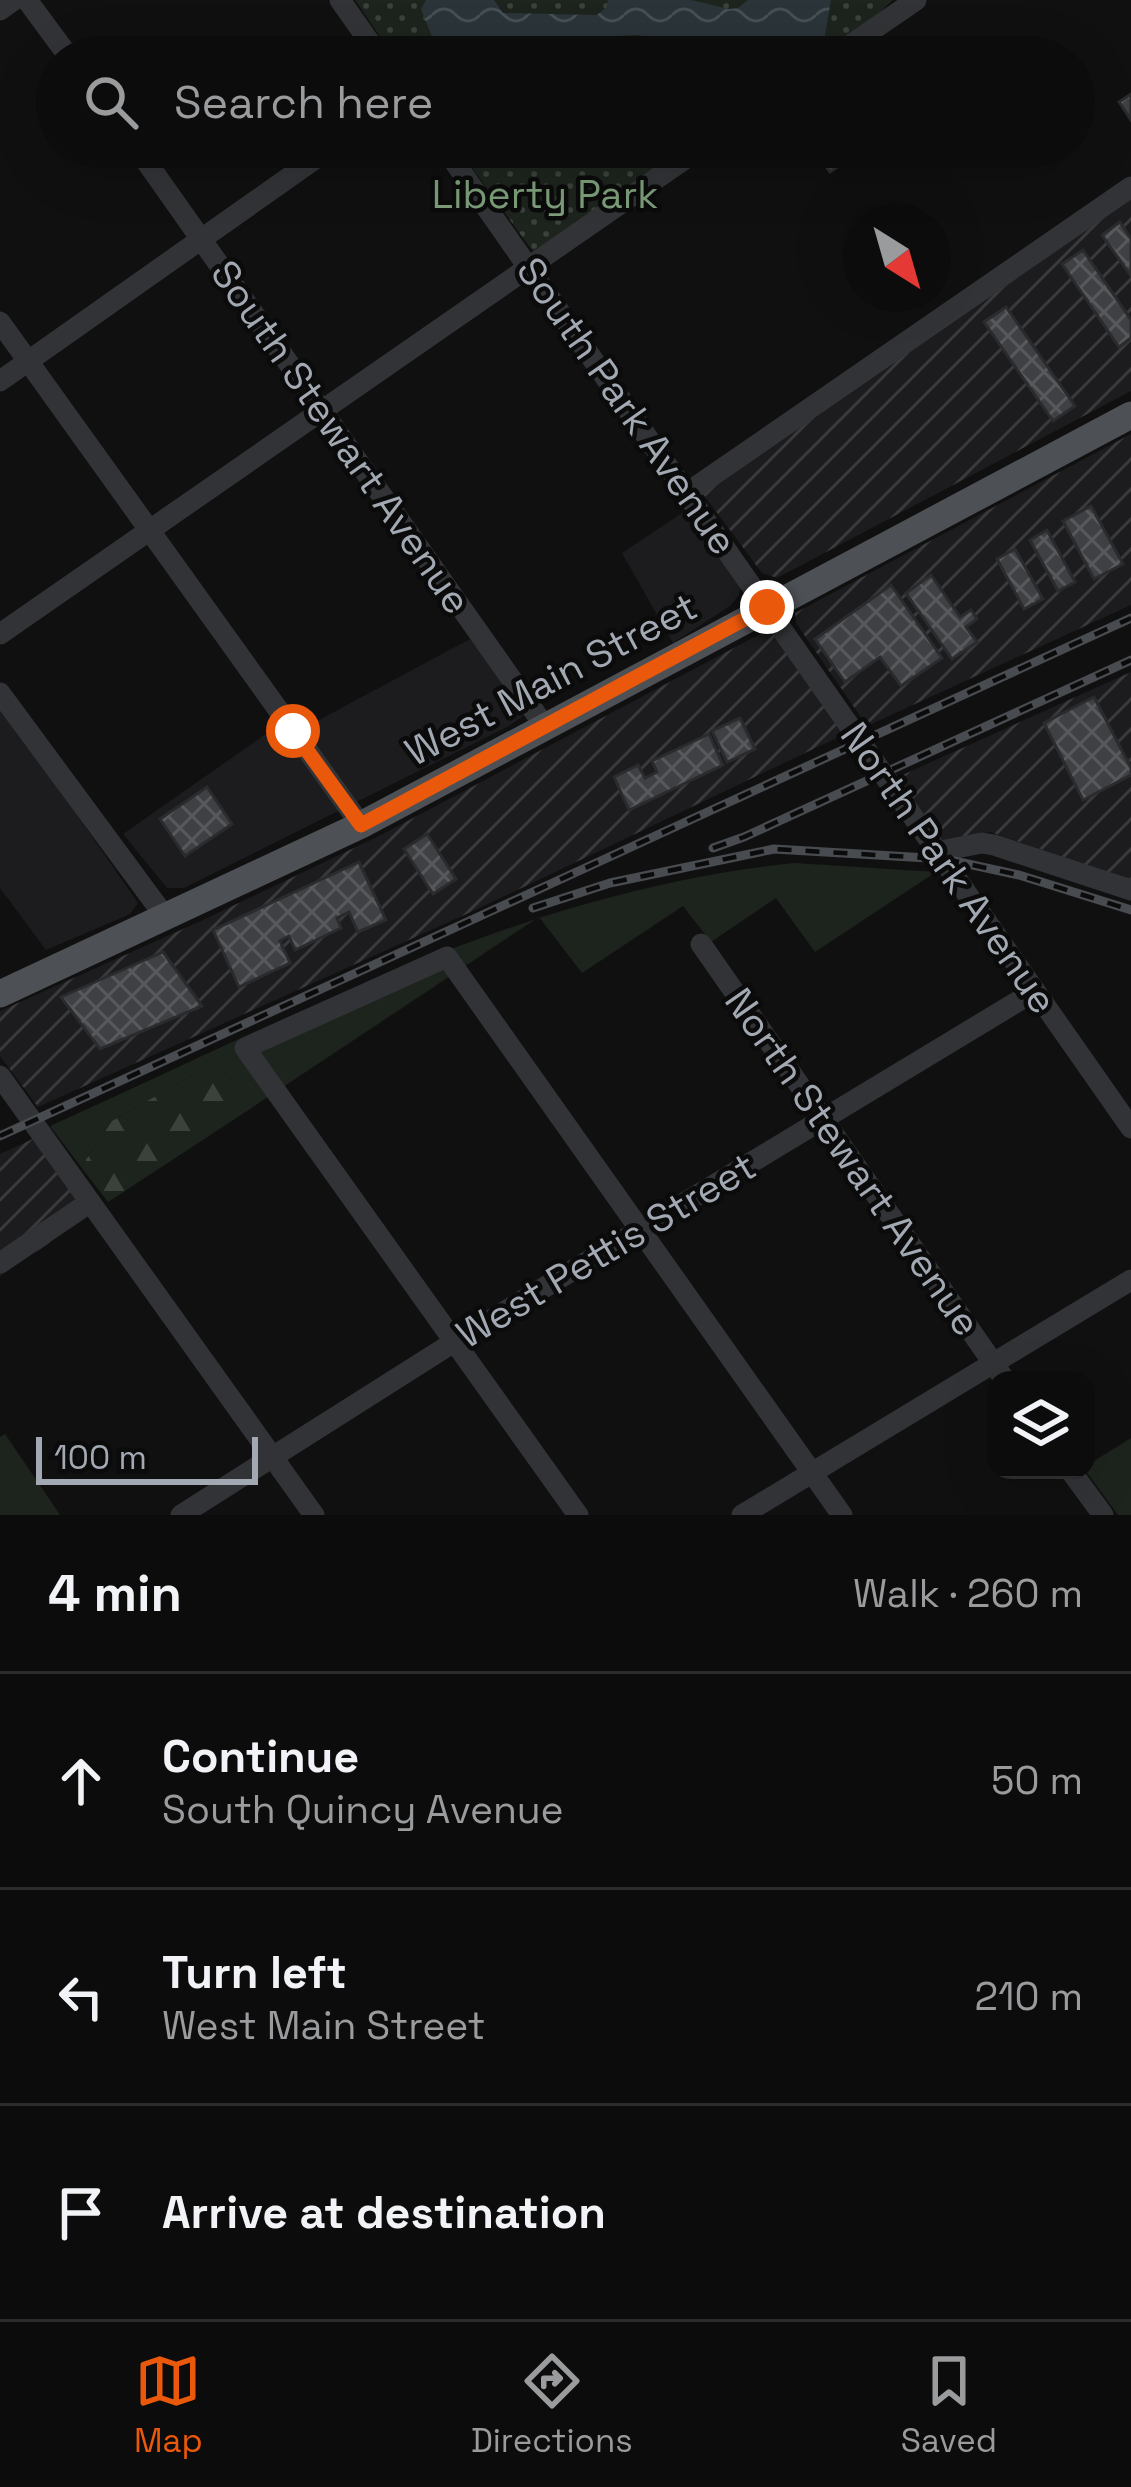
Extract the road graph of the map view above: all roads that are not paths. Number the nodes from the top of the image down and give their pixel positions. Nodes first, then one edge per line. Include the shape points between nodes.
1 (14, 0) edge
2 (27, 0) edge
3 (340, 0) edge
4 (916, 0) edge
5 (0, 10) edge
6 (54, 36) edge
7 (365, 36) edge
8 (864, 36) edge
9 (151, 168) edge
10 (302, 168) edge
11 (459, 168) edge
12 (671, 168) edge
13 (1131, 187) edge
14 (202, 239) junction
15 (528, 266) junction
16 (0, 322) edge
17 (28, 362) junction
18 (0, 381) edge
19 (321, 411) junction
20 (1131, 416) edge
21 (687, 493) junction
22 (149, 531) junction
23 (767, 607) junction
24 (0, 634) edge
25 (0, 693) edge
26 (546, 728) junction
27 (361, 825) junction
28 (940, 851) junction
29 (1131, 890) edge
30 (166, 918) junction
31 (701, 944) dead end
32 (1035, 991) junction
33 (0, 994) edge
34 (0, 1076) edge
35 (823, 1118) junction
36 (1131, 1128) edge
37 (90, 1202) junction
38 (642, 1228) junction
39 (0, 1263) edge
40 (1131, 1280) edge
41 (454, 1342) junction
42 (998, 1371) edge
43 (1000, 1371) edge
44 (987, 1378) edge
45 (272, 1457) junction
46 (812, 1473) junction
47 (1077, 1479) edge
48 (181, 1515) edge
49 (314, 1515) edge
50 (578, 1515) edge
51 (742, 1515) edge
52 (842, 1515) edge
53 (1103, 1515) edge

1 - 5 street
2 - 6 street
3 - 7 street
4 - 8 street
9 - 14 street, South Stewart Avenue
10 - 14 street
11 - 15 street, South Park Avenue
12 - 15 street
13 - 21 street
14 - 17 street
14 - 19 street, South Stewart Avenue
15 - 19 street
15 - 21 street, South Park Avenue
16 - 17 street
17 - 18 street
17 - 22 street
19 - 22 street
19 - 26 street, South Stewart Avenue
20 - 23 main road, West Main Street
21 - 23 street, South Park Avenue
22 - 24 street
22 - 27 street
23 - 26 main road, West Main Street
23 - 28 street, North Park Avenue
25 - 30 street
26 - 27 main road, West Main Street
27 - 30 main road, West Main Street
28 - 29 street via 994,845
28 - 32 street, North Park Avenue
30 - 33 main road, West Main Street
31 - 35 street, North Stewart Avenue
32 - 35 street, West Pettis Street
32 - 36 street, North Park Avenue
34 - 37 street
35 - 38 street, West Pettis Street
35 - 42 street, North Stewart Avenue
37 - 39 street
37 - 45 street
38 - 41 street, West Pettis Street
38 - 41 street via 447,957 244,1048
38 - 46 street
40 - 43 street
41 - 45 street, West Pettis Street
41 - 50 street
44 - 46 street
45 - 48 street, West Pettis Street
45 - 49 street
46 - 51 street
46 - 52 street
47 - 53 street

